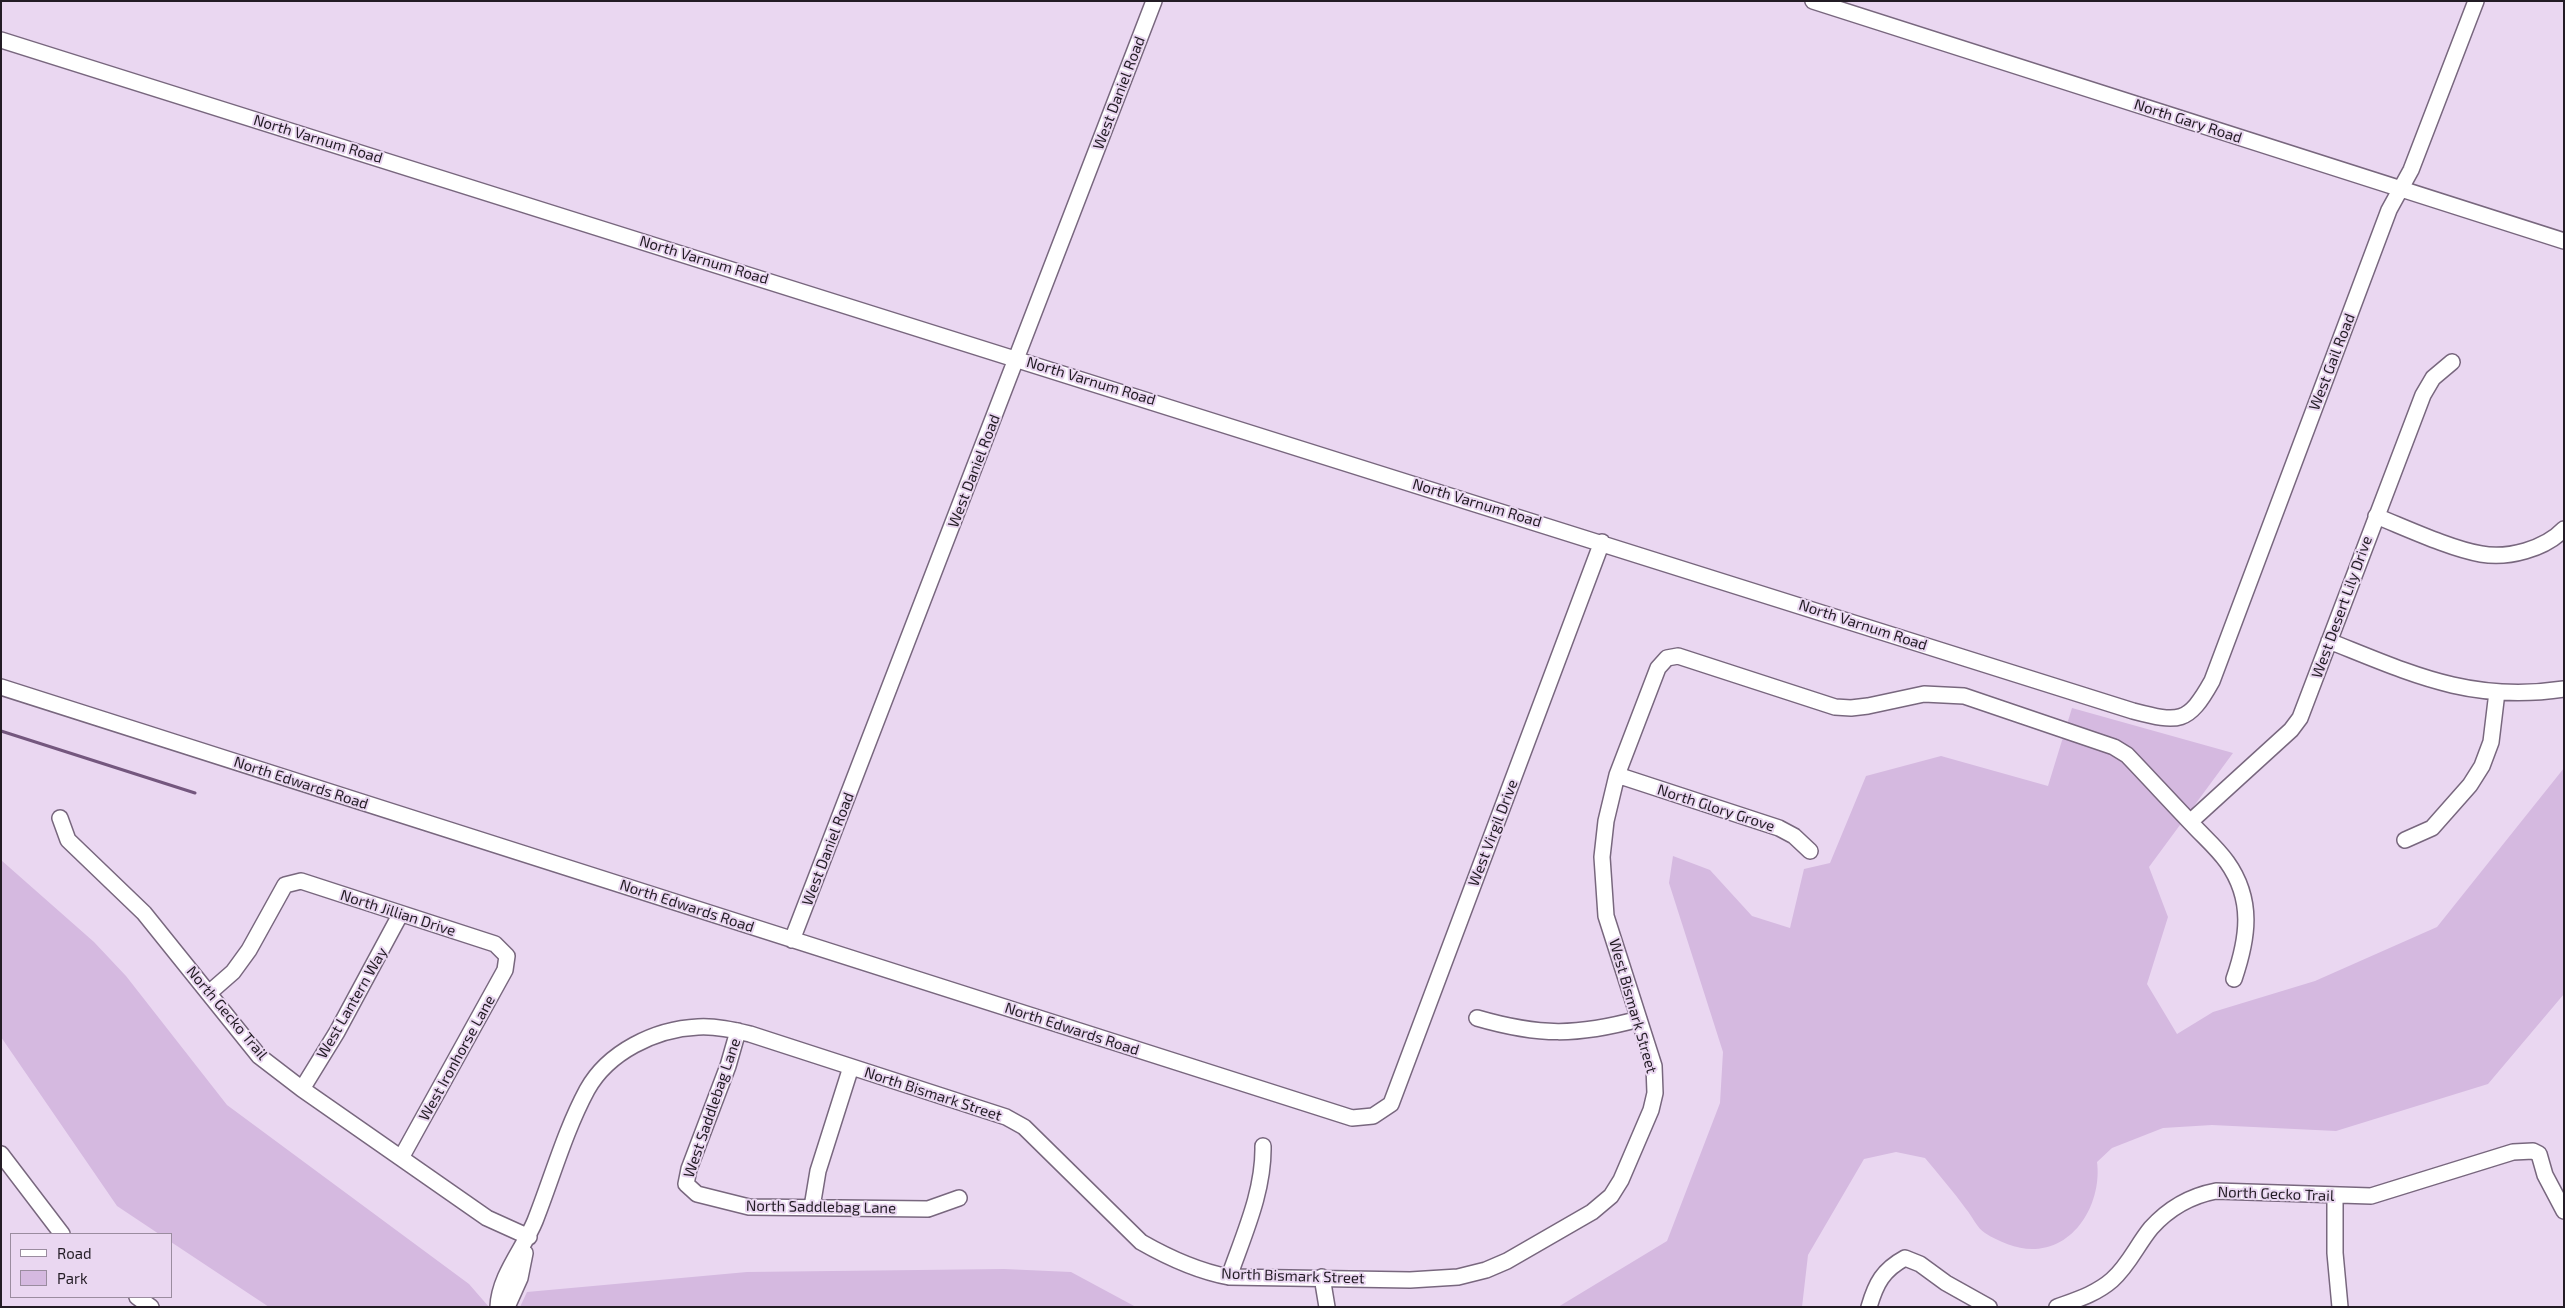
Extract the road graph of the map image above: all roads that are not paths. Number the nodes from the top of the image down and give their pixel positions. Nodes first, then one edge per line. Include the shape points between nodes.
1 (1154, 1) edge
2 (2476, 1) edge
3 (1815, 2) edge
4 (1, 40) edge
5 (2401, 189) junction
6 (2564, 241) edge
7 (1017, 358) junction
8 (2452, 362) dead end
9 (2376, 516) junction
10 (2564, 529) edge
11 (1602, 542) junction
12 (2329, 641) junction
13 (1, 687) edge
14 (2564, 689) edge
15 (2497, 692) junction
16 (2181, 717) joint
17 (1617, 775) junction
18 (60, 818) dead end
19 (2190, 822) junction
20 (2404, 840) dead end
21 (1810, 850) dead end
22 (400, 915) junction
23 (792, 940) junction
24 (507, 956) joint
25 (2234, 979) dead end
26 (209, 993) junction
27 (1477, 1018) dead end
28 (1639, 1019) junction
29 (738, 1031) junction
30 (851, 1067) junction
31 (302, 1089) junction
32 (1373, 1116) joint
33 (1263, 1146) dead end
34 (1, 1154) edge
35 (401, 1158) junction
36 (686, 1184) joint
37 (2335, 1196) junction
38 (959, 1198) dead end
39 (812, 1207) junction
40 (2564, 1210) edge
41 (61, 1233) edge
42 (529, 1237) junction
43 (1229, 1276) junction
44 (1322, 1277) junction
45 (1410, 1280) joint
46 (508, 1289) junction
47 (138, 1298) edge
48 (150, 1306) edge
49 (498, 1307) edge
50 (507, 1307) edge
51 (1327, 1307) edge
52 (1869, 1307) edge
53 (1989, 1307) edge
54 (2057, 1307) edge
55 (2340, 1307) edge

1 - 7 street, West Daniel Road
2 - 5 street, West Gail Road
3 - 5 street, North Gary Road
4 - 7 street, North Varnum Road
5 - 6 street, North Gary Road
5 - 16 street, West Gail Road via 2389,210 2212,681 2198,706
7 - 11 street, North Varnum Road
7 - 23 street, West Daniel Road
8 - 9 street, West Desert Lily Drive via 2433,378 2423,395
9 - 10 street via 2483,555 2533,549
9 - 12 street, West Desert Lily Drive
11 - 16 street, North Varnum Road via 2133,710 2157,717
11 - 32 street, West Virgil Drive via 1391,1104
12 - 15 street via 2431,681
12 - 19 street, West Desert Lily Drive via 2300,718 2291,730
13 - 23 street, North Edwards Road
14 - 15 street via 2538,693
15 - 20 street via 2491,742 2482,766 2470,785 2432,828
17 - 19 street, West Bismark Street via 1658,668 1667,658 1678,656 1835,707 1868,706 1924,694 1964,696 2114,747 2127,755
17 - 21 street, North Glory Grove via 1779,828
17 - 28 street, West Bismark Street via 1606,821 1603,884 1606,916
18 - 26 street, North Gecko Trail via 68,840 144,913
19 - 25 street via 2226,861 2242,891 2246,933
22 - 24 street, North Jillian Drive via 494,944
22 - 26 street, North Jillian Drive via 300,881 285,885 249,950 233,972
22 - 31 street, West Lantern Way via 337,1032
23 - 32 street, North Edwards Road via 1352,1118
24 - 35 street, West Ironhorse Lane via 505,970
26 - 31 street, North Gecko Trail via 259,1056
27 - 28 street via 1514,1029 1573,1032
28 - 45 street, West Bismark Street via 1654,1066 1655,1094 1621,1180 1611,1196 1592,1212 1486,1270 1458,1277
29 - 30 street, North Bismark Street
29 - 36 street, West Saddlebag Lane
29 - 42 street, North Bismark Street via 720,1027 679,1029 641,1042 605,1067 588,1089
30 - 39 street via 818,1171
30 - 43 street, North Bismark Street via 1006,1117 1031,1133 1141,1242 1186,1265
31 - 35 street, North Gecko Trail
33 - 43 street via 1264,1166 1260,1185
34 - 41 street
35 - 42 street, North Gecko Trail via 487,1218
36 - 39 street, North Saddlebag Lane via 697,1194 740,1206
37 - 40 street, North Gecko Trail via 2371,1196 2512,1152 2533,1151 2539,1154 2544,1175
37 - 54 street, North Gecko Trail via 2216,1191 2198,1194 2173,1207 2150,1229 2112,1280 2094,1293
37 - 55 street
38 - 39 street, North Saddlebag Lane via 928,1209
42 - 46 street, North Bismark Street
43 - 44 street, North Bismark Street
44 - 45 street, North Bismark Street
44 - 51 street
46 - 49 street
46 - 50 street
47 - 48 street
52 - 53 street via 1877,1284 1888,1267 1905,1258

